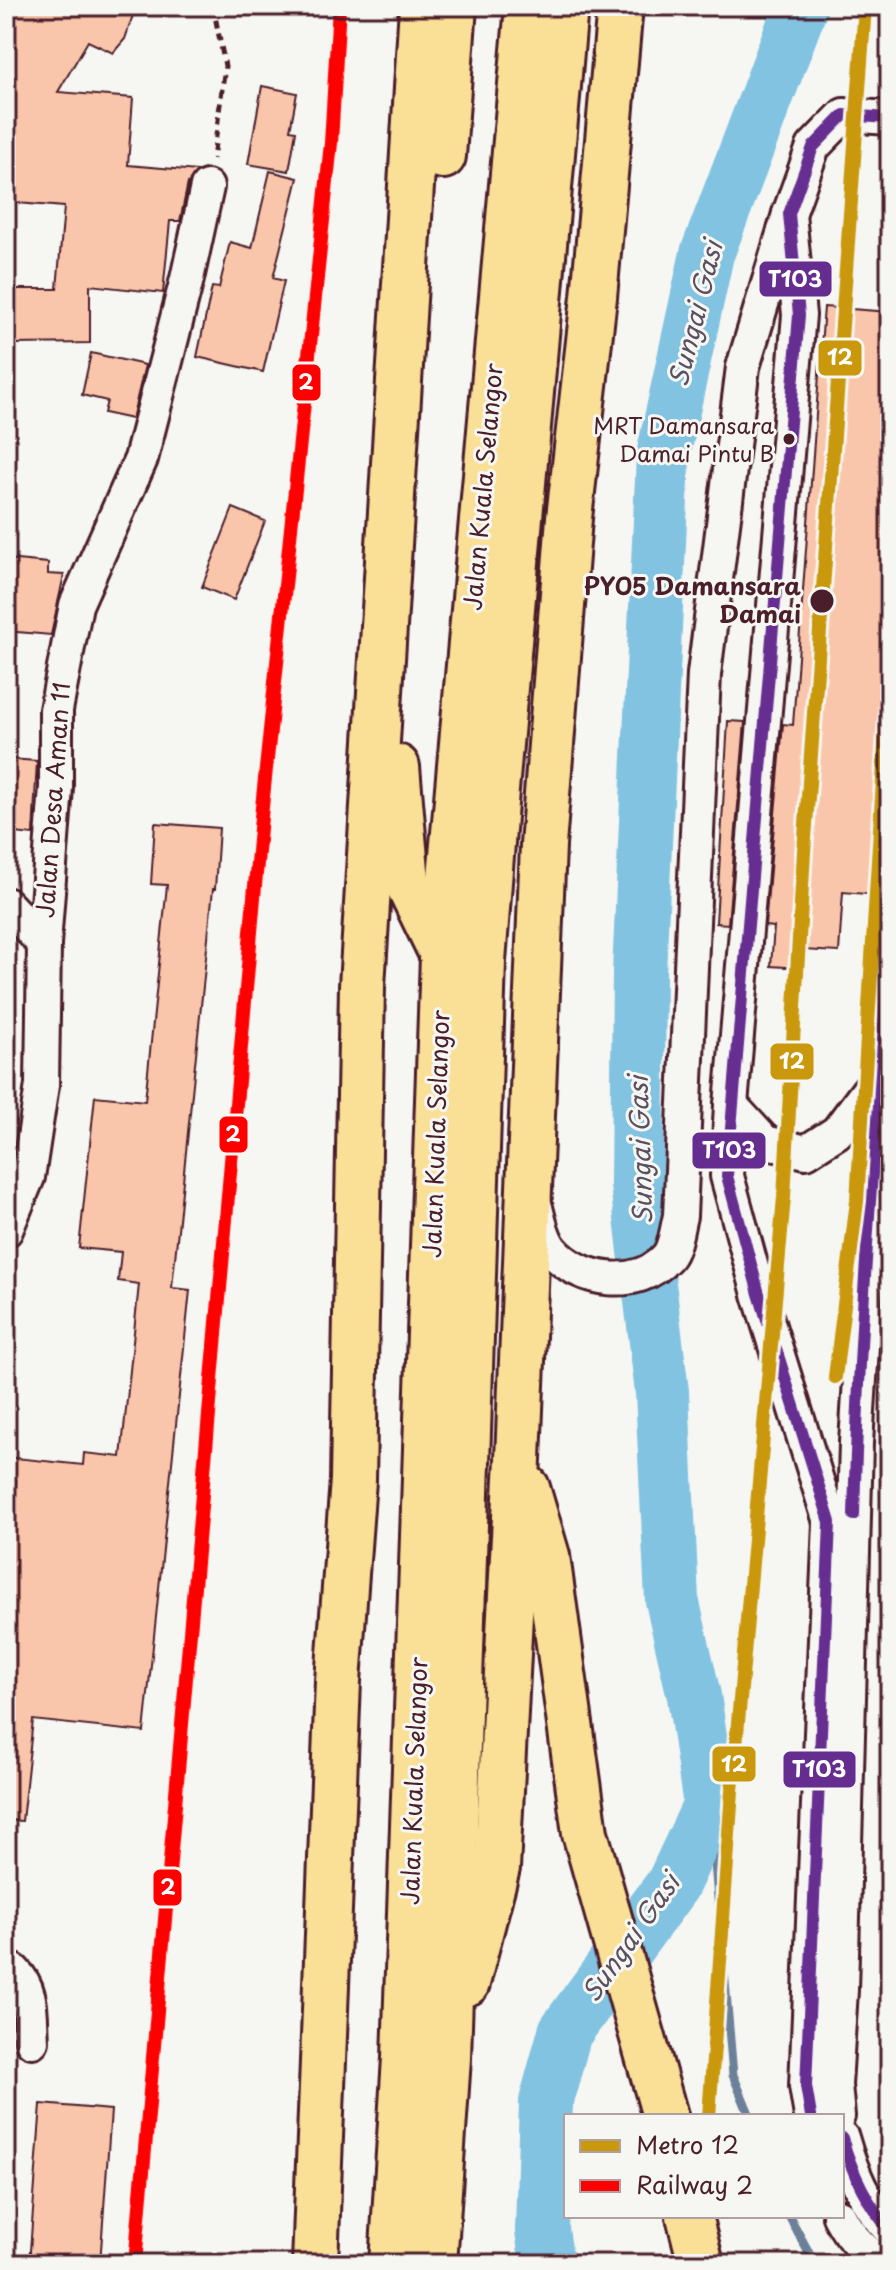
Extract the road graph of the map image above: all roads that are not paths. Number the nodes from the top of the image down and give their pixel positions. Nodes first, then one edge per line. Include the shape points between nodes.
1 (422, 6) edge
2 (454, 6) edge
3 (528, 6) edge
4 (565, 6) edge
5 (620, 6) edge
6 (890, 118) edge
7 (207, 187) road end
8 (789, 214) junction
9 (6, 904) edge
10 (44, 944) junction
11 (443, 956) junction
12 (890, 957) edge
13 (879, 1076) junction
14 (731, 1105) junction
15 (530, 1187) junction
16 (6, 1230) edge
17 (518, 1459) junction
18 (6, 1971) edge
19 (32, 2041) dead end
20 (448, 2058) junction
21 (664, 2114) edge
22 (811, 2114) edge
23 (838, 2114) edge
24 (844, 2145) edge
25 (690, 2218) edge
26 (840, 2218) edge
27 (890, 2230) edge
28 (315, 2264) edge
29 (392, 2264) edge
30 (434, 2264) edge
31 (701, 2264) edge
32 (886, 2264) edge

1 - 28 highway via 362,986 353,1480 338,1681
2 - 11 highway via 397,765 407,882
3 - 11 highway, Jalan Kuala Selangor
4 - 20 highway, Jalan Kuala Selangor via 483,961
5 - 15 highway via 543,845
6 - 8 street via 844,115 813,147
7 - 10 street, Jalan Desa Aman 11 via 141,459 76,605 56,710
8 - 14 street via 799,315
8 - 15 street via 743,367 704,674 680,1216 669,1256 641,1276 604,1278 574,1268 551,1249
9 - 10 street
10 - 16 street, Jalan Desa Aman 11 via 42,1085 28,1177
11 - 29 highway, Jalan Kuala Selangor via 405,2058
12 - 13 street
13 - 14 street via 837,1132 806,1152 765,1142
13 - 23 street via 856,1443
14 - 22 street via 727,1176 830,1522 806,2086
15 - 17 highway
17 - 20 highway via 497,1868
17 - 21 highway via 547,1556 585,1833
18 - 19 street via 24,1980
20 - 30 highway, Jalan Kuala Selangor
24 - 27 street via 854,2178 874,2214
25 - 31 highway
26 - 32 street via 849,2235

